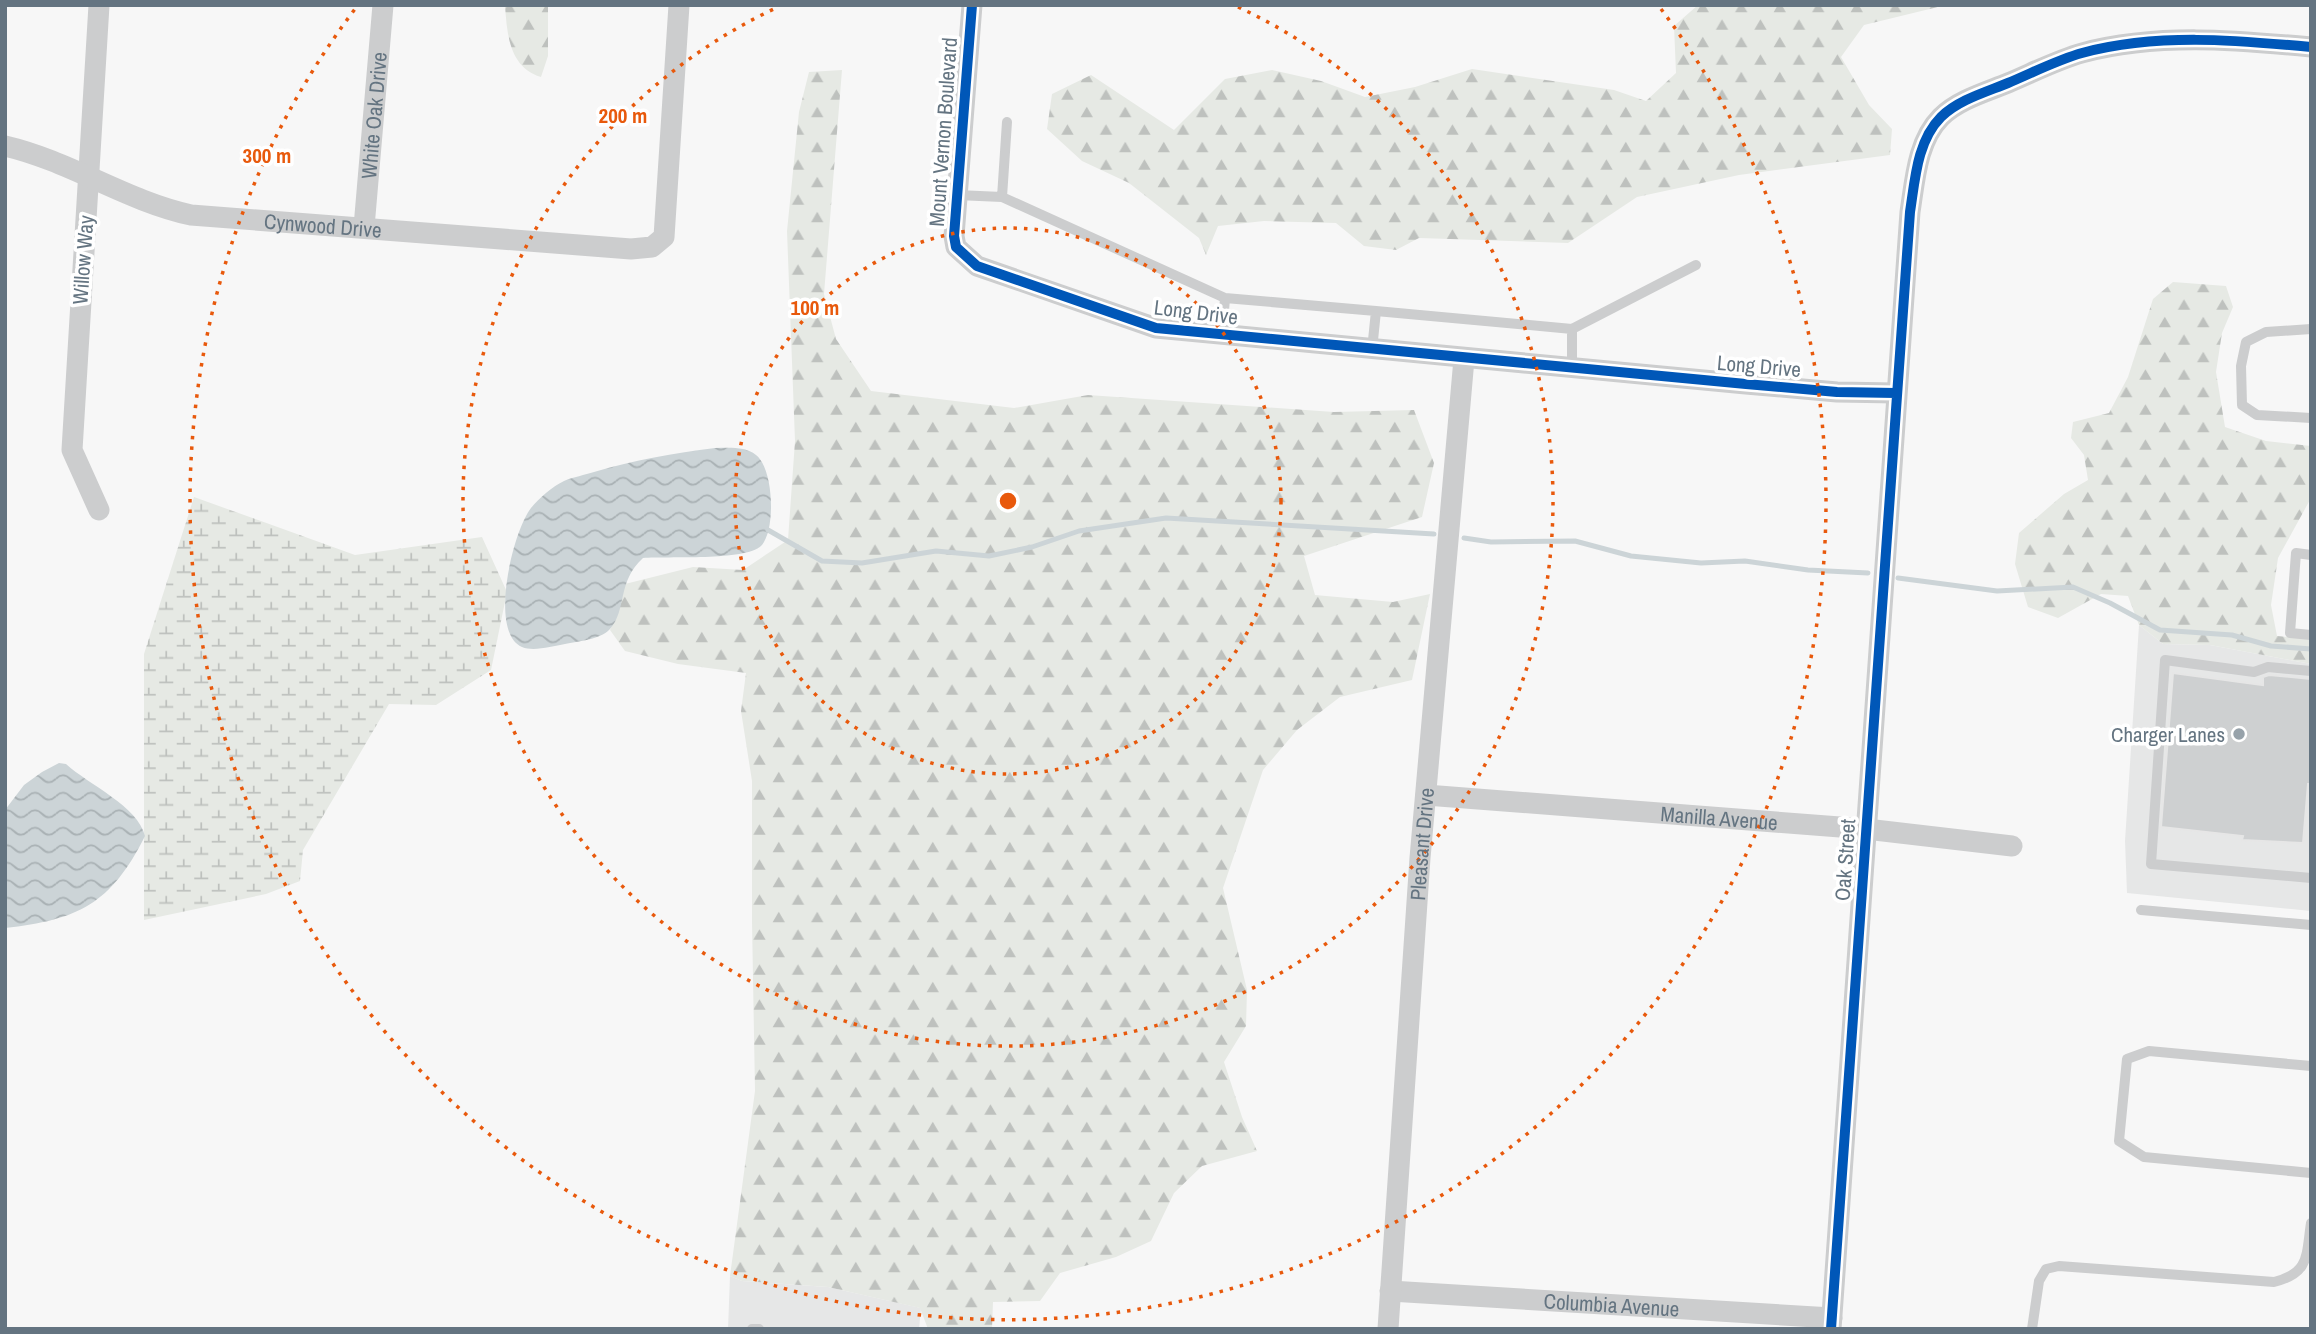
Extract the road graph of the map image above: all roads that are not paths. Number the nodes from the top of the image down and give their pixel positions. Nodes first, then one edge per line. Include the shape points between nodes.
1 (99, 5) edge
2 (383, 5) edge
3 (679, 5) edge
4 (972, 5) edge
5 (2311, 47) edge
6 (1007, 122) dead end
7 (5, 146) edge
8 (89, 177) junction
9 (957, 195) junction
10 (1002, 197) junction
11 (363, 227) junction
12 (966, 257) joint
13 (1696, 265) dead end
14 (1225, 298) junction
15 (1376, 310) junction
16 (1572, 329) junction
17 (2311, 329) edge
18 (1222, 335) junction
19 (1372, 350) junction
20 (1464, 359) junction
21 (1572, 369) junction
22 (1896, 393) junction
23 (2311, 418) edge
24 (99, 510) dead end
25 (2311, 555) edge
26 (2311, 635) edge
27 (2311, 671) edge
28 (1426, 795) junction
29 (1867, 830) junction
30 (2012, 846) dead end
31 (2311, 878) edge
32 (2141, 910) dead end
33 (2311, 925) edge
34 (2311, 1066) edge
35 (2311, 1173) edge
36 (2311, 1223) edge
37 (1390, 1291) junction
38 (1832, 1324) edge
39 (752, 1329) edge
40 (759, 1329) edge
41 (1388, 1329) edge
42 (2032, 1329) edge

1 - 8 street, Willow Way
2 - 11 street, White Oak Drive
3 - 11 street, Cynwood Drive via 664,237 652,247
4 - 9 street, Mount Vernon Boulevard
5 - 22 street via 2200,40 2129,43 2080,54 1942,116 1925,140 1910,212
6 - 10 lane
7 - 8 street, Cynwood Drive
8 - 11 street, Cynwood Drive via 150,204 191,215
8 - 24 street, Willow Way via 72,450
9 - 10 lane
9 - 12 street, Mount Vernon Boulevard via 954,236 956,247
10 - 14 lane
12 - 18 street, Long Drive via 977,266 1132,321
13 - 16 lane
14 - 15 lane
14 - 18 lane
15 - 16 lane
15 - 19 lane
16 - 21 lane
17 - 23 lane via 2266,332 2246,342 2241,379 2242,405 2257,415
18 - 19 street, Long Drive
19 - 20 street, Long Drive
20 - 21 street, Long Drive
20 - 28 street, Pleasant Drive
21 - 22 street, Long Drive
22 - 29 street, Oak Street
25 - 26 lane via 2296,553 2290,633
27 - 31 lane via 2268,667 2254,672 2165,660 2151,864
28 - 29 street, Manilla Avenue
28 - 37 street, Pleasant Drive
29 - 30 street, Manilla Avenue
29 - 38 street, Oak Street
32 - 33 lane
34 - 35 lane via 2148,1051 2127,1059 2119,1141 2144,1157
36 - 42 lane via 2306,1261 2292,1278 2274,1282 2059,1266 2046,1269 2039,1281
37 - 38 street, Columbia Avenue
37 - 41 street, Pleasant Drive
39 - 40 lane

